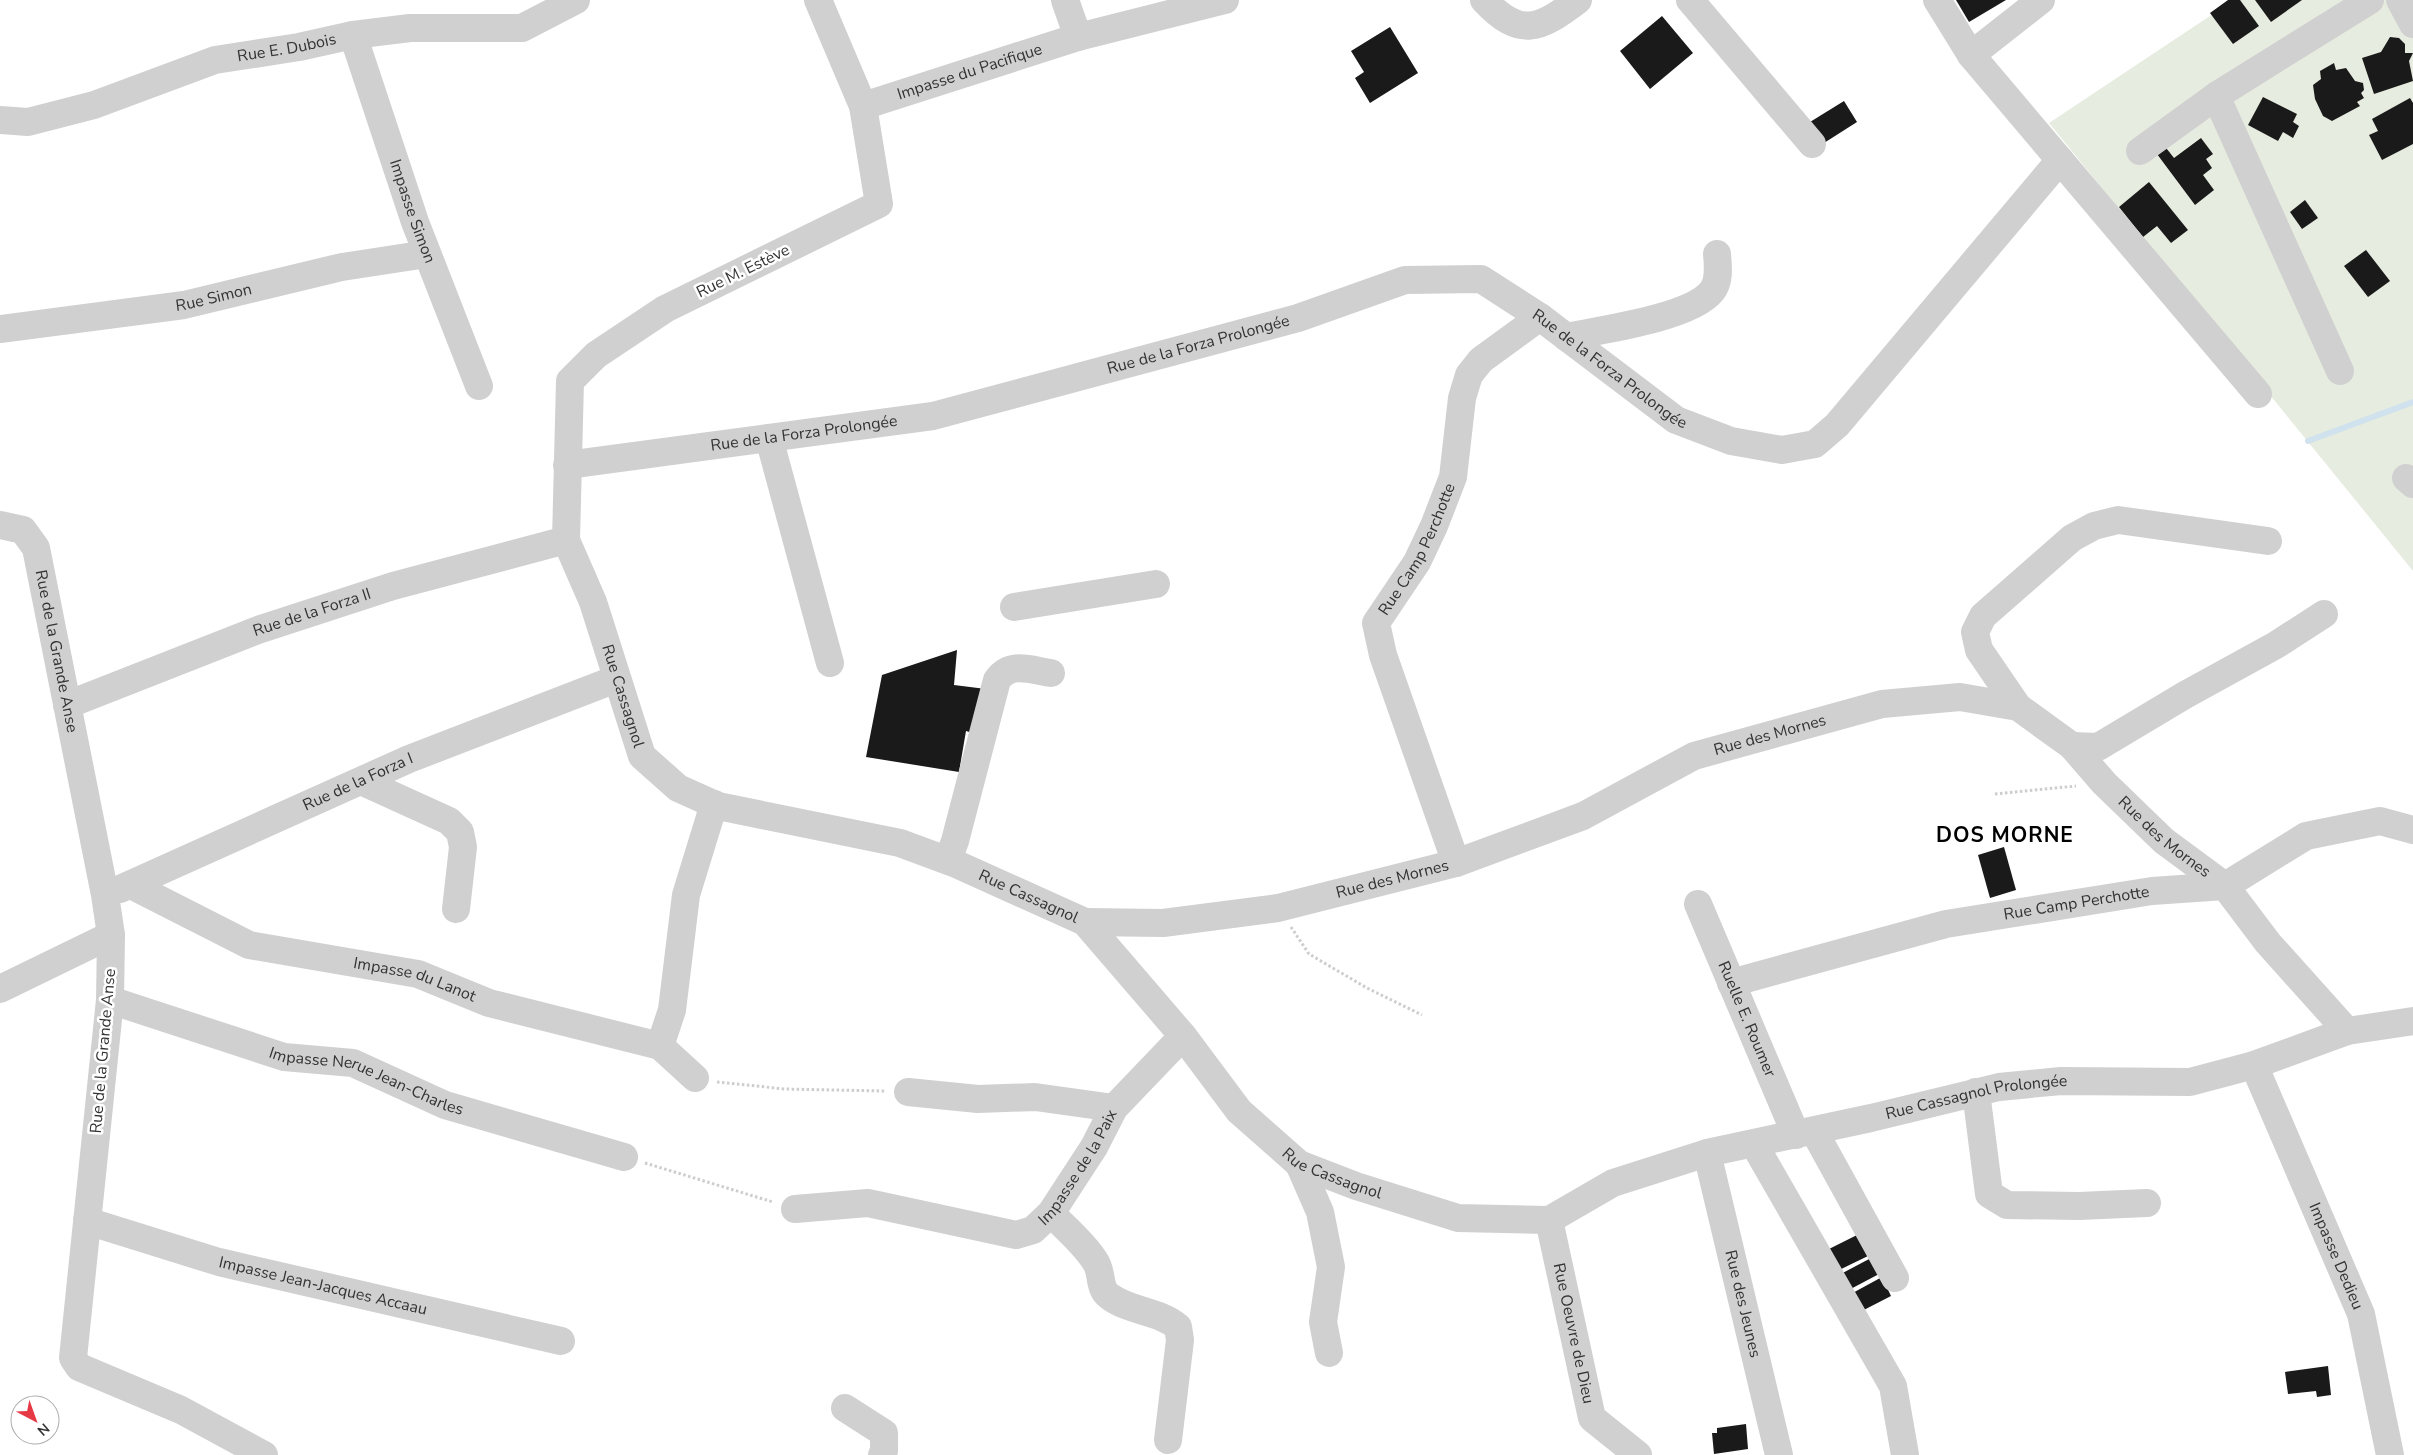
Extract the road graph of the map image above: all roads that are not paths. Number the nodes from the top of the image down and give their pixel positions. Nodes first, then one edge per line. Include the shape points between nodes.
1 (576, 0) edge
2 (818, 0) edge
3 (1065, 0) edge
4 (1225, 0) edge
5 (1484, 0) edge
6 (1578, 0) edge
7 (1690, 0) edge
8 (1937, 0) edge
9 (2041, 0) edge
10 (2370, 0) edge
11 (2400, 0) edge
12 (2413, 24) edge
13 (353, 35) junction
14 (1078, 37) junction
15 (1971, 55) junction
16 (2216, 96) junction
17 (863, 106) junction
18 (0, 120) edge
19 (1812, 144) dead end
20 (2140, 151) dead end
21 (2060, 160) junction
22 (427, 254) junction
23 (1717, 254) dead end
24 (1540, 317) junction
25 (0, 329) edge
26 (1566, 337) junction
27 (2340, 371) dead end
28 (479, 386) dead end
29 (2258, 394) dead end
30 (770, 438) junction
31 (567, 465) junction
32 (0, 525) edge
33 (566, 540) junction
34 (2268, 541) dead end
35 (1156, 584) dead end
36 (1014, 607) dead end
37 (2324, 614) dead end
38 (830, 662) dead end
39 (1051, 673) dead end
40 (616, 679) junction
41 (67, 705) junction
42 (2018, 707) junction
43 (2072, 746) junction
44 (361, 781) junction
45 (714, 804) junction
46 (2413, 830) edge
47 (948, 860) junction
48 (1456, 863) junction
49 (131, 885) junction
50 (2225, 886) junction
51 (105, 895) junction
52 (1698, 904) dead end
53 (456, 909) dead end
54 (1085, 922) junction
55 (111, 935) junction
56 (1731, 982) junction
57 (0, 989) edge
58 (110, 1000) junction
59 (2413, 1021) edge
60 (2380, 1026) junction
61 (2347, 1031) junction
62 (1183, 1036) junction
63 (2413, 1042) edge
64 (660, 1046) junction
65 (2254, 1065) junction
66 (695, 1078) road end
67 (908, 1092) road end
68 (1976, 1092) junction
69 (1114, 1108) junction
70 (1805, 1133) junction
71 (1754, 1144) junction
72 (1707, 1154) junction
73 (624, 1157) road end
74 (1299, 1164) junction
75 (2146, 1204) dead end
76 (795, 1209) road end
77 (1051, 1213) junction
78 (1549, 1220) junction
79 (87, 1221) junction
80 (1895, 1278) dead end
81 (561, 1341) dead end
82 (1329, 1353) dead end
83 (845, 1408) dead end
84 (1168, 1440) dead end
85 (264, 1455) edge
86 (882, 1455) edge
87 (1638, 1455) edge
88 (1779, 1455) edge
89 (1905, 1455) edge
90 (2390, 1455) edge

1 - 13 street, Rue E. Dubois via 522,28 410,28
2 - 17 street, Rue M. Estève
3 - 14 street
4 - 14 street, Impasse du Pacifique
5 - 6 street via 1499,17 1519,26 1538,25
7 - 19 street
8 - 15 street
9 - 15 street
10 - 16 street
11 - 12 street
13 - 18 street, Rue E. Dubois via 216,60 94,105 28,122
13 - 22 street, Impasse Simon
14 - 17 street, Impasse du Pacifique
15 - 21 street
16 - 20 street
16 - 27 street
17 - 31 street, Rue M. Estève via 879,204 665,309 596,355 570,381
21 - 26 street, Rue de la Forza Prolongée via 1837,425 1815,444 1782,450 1731,441 1676,420
21 - 29 street
22 - 25 street, Rue Simon via 342,267 184,305
22 - 28 street, Impasse Simon
23 - 26 street via 1718,276 1712,291 1697,304 1668,315
24 - 26 street, Rue de la Forza Prolongée
24 - 30 street, Rue de la Forza Prolongée via 1481,279 1405,280 1298,318 933,416
24 - 48 street, Rue Camp Perchotte via 1481,360 1469,375 1462,398 1450,485 1417,562 1376,623 1383,655
30 - 31 street, Rue de la Forza Prolongée
30 - 38 street
31 - 33 street, Rue M. Estève
32 - 41 street, Rue de la Grande Anse via 23,530 36,548
33 - 40 street, Rue Cassagnol via 593,602
33 - 41 street, Rue de la Forza II via 393,586 258,630
34 - 42 street via 2118,520 2094,526 2072,538 1983,616 1975,632 1979,650
35 - 36 street
37 - 43 street via 2098,747
39 - 47 street via 1015,667 1004,671 997,680
40 - 44 street, Rue de la Forza I via 409,759
40 - 45 street, Rue Cassagnol via 642,756 678,788
41 - 51 street, Rue de la Grande Anse
42 - 43 street, Rue des Mornes
42 - 48 street, Rue des Mornes via 1960,697 1882,704 1802,724 1694,756 1583,816
43 - 50 street, Rue des Mornes via 2164,842
44 - 49 street, Rue de la Forza I
44 - 53 street via 450,821 460,832 463,847
45 - 47 street, Rue Cassagnol via 900,843
45 - 64 street via 686,894 672,1010
46 - 50 street, Rue Camp Perchotte via 2380,821 2306,836
47 - 54 street, Rue Cassagnol
48 - 54 street, Rue des Mornes via 1278,908 1163,924
49 - 51 street, Rue de la Forza I
49 - 64 street, Impasse du Lanot via 249,945 418,974 489,1003
50 - 56 street, Rue Camp Perchotte via 2152,891 1946,924
50 - 61 street, Rue des Mornes via 2268,943
51 - 55 street, Rue de la Grande Anse
52 - 56 street, Ruelle E. Roumer
54 - 62 street, Rue Cassagnol
55 - 57 street
55 - 58 street, Rue de la Grande Anse
56 - 70 street, Ruelle E. Roumer
58 - 73 street, Impasse Nerue Jean-Charles via 284,1057 353,1063 445,1105
58 - 79 street, Rue de la Grande Anse
59 - 60 street, Rue Cassagnol Prolongée
60 - 61 street, Rue Cassagnol Prolongée
60 - 63 street
61 - 65 street, Rue Cassagnol Prolongée
62 - 69 street, Impasse de la Paix
62 - 74 street, Rue Cassagnol via 1239,1111
64 - 66 street, Impasse du Lanot
65 - 68 street, Rue Cassagnol Prolongée via 2190,1082 2060,1081
65 - 90 street, Impasse Dedieu via 2362,1314
67 - 69 street via 978,1099 1035,1097
68 - 70 street, Rue Cassagnol Prolongée
68 - 75 street via 1989,1194 2007,1205
69 - 77 street, Impasse de la Paix via 1094,1147
70 - 71 street, Rue Cassagnol Prolongée
70 - 80 street, Ruelle E. Roumer
71 - 72 street, Rue Cassagnol Prolongée
71 - 89 street via 1893,1386
72 - 78 street, Rue Cassagnol Prolongée via 1613,1183
72 - 88 street, Rue des Jeunes
74 - 78 street, Rue Cassagnol via 1356,1186 1458,1218
74 - 82 street via 1320,1212 1330,1268 1323,1322
76 - 77 street, Impasse de la Paix via 868,1202 1016,1235 1034,1230
77 - 84 street via 1096,1261 1103,1289 1109,1296 1123,1304 1167,1318 1178,1327 1180,1340
78 - 87 street, Rue Oeuvre de Dieu via 1592,1418
79 - 81 street, Impasse Jean-Jacques Accaau via 219,1262
79 - 85 street, Rue de la Grande Anse via 74,1363 181,1410
83 - 86 street via 884,1433

